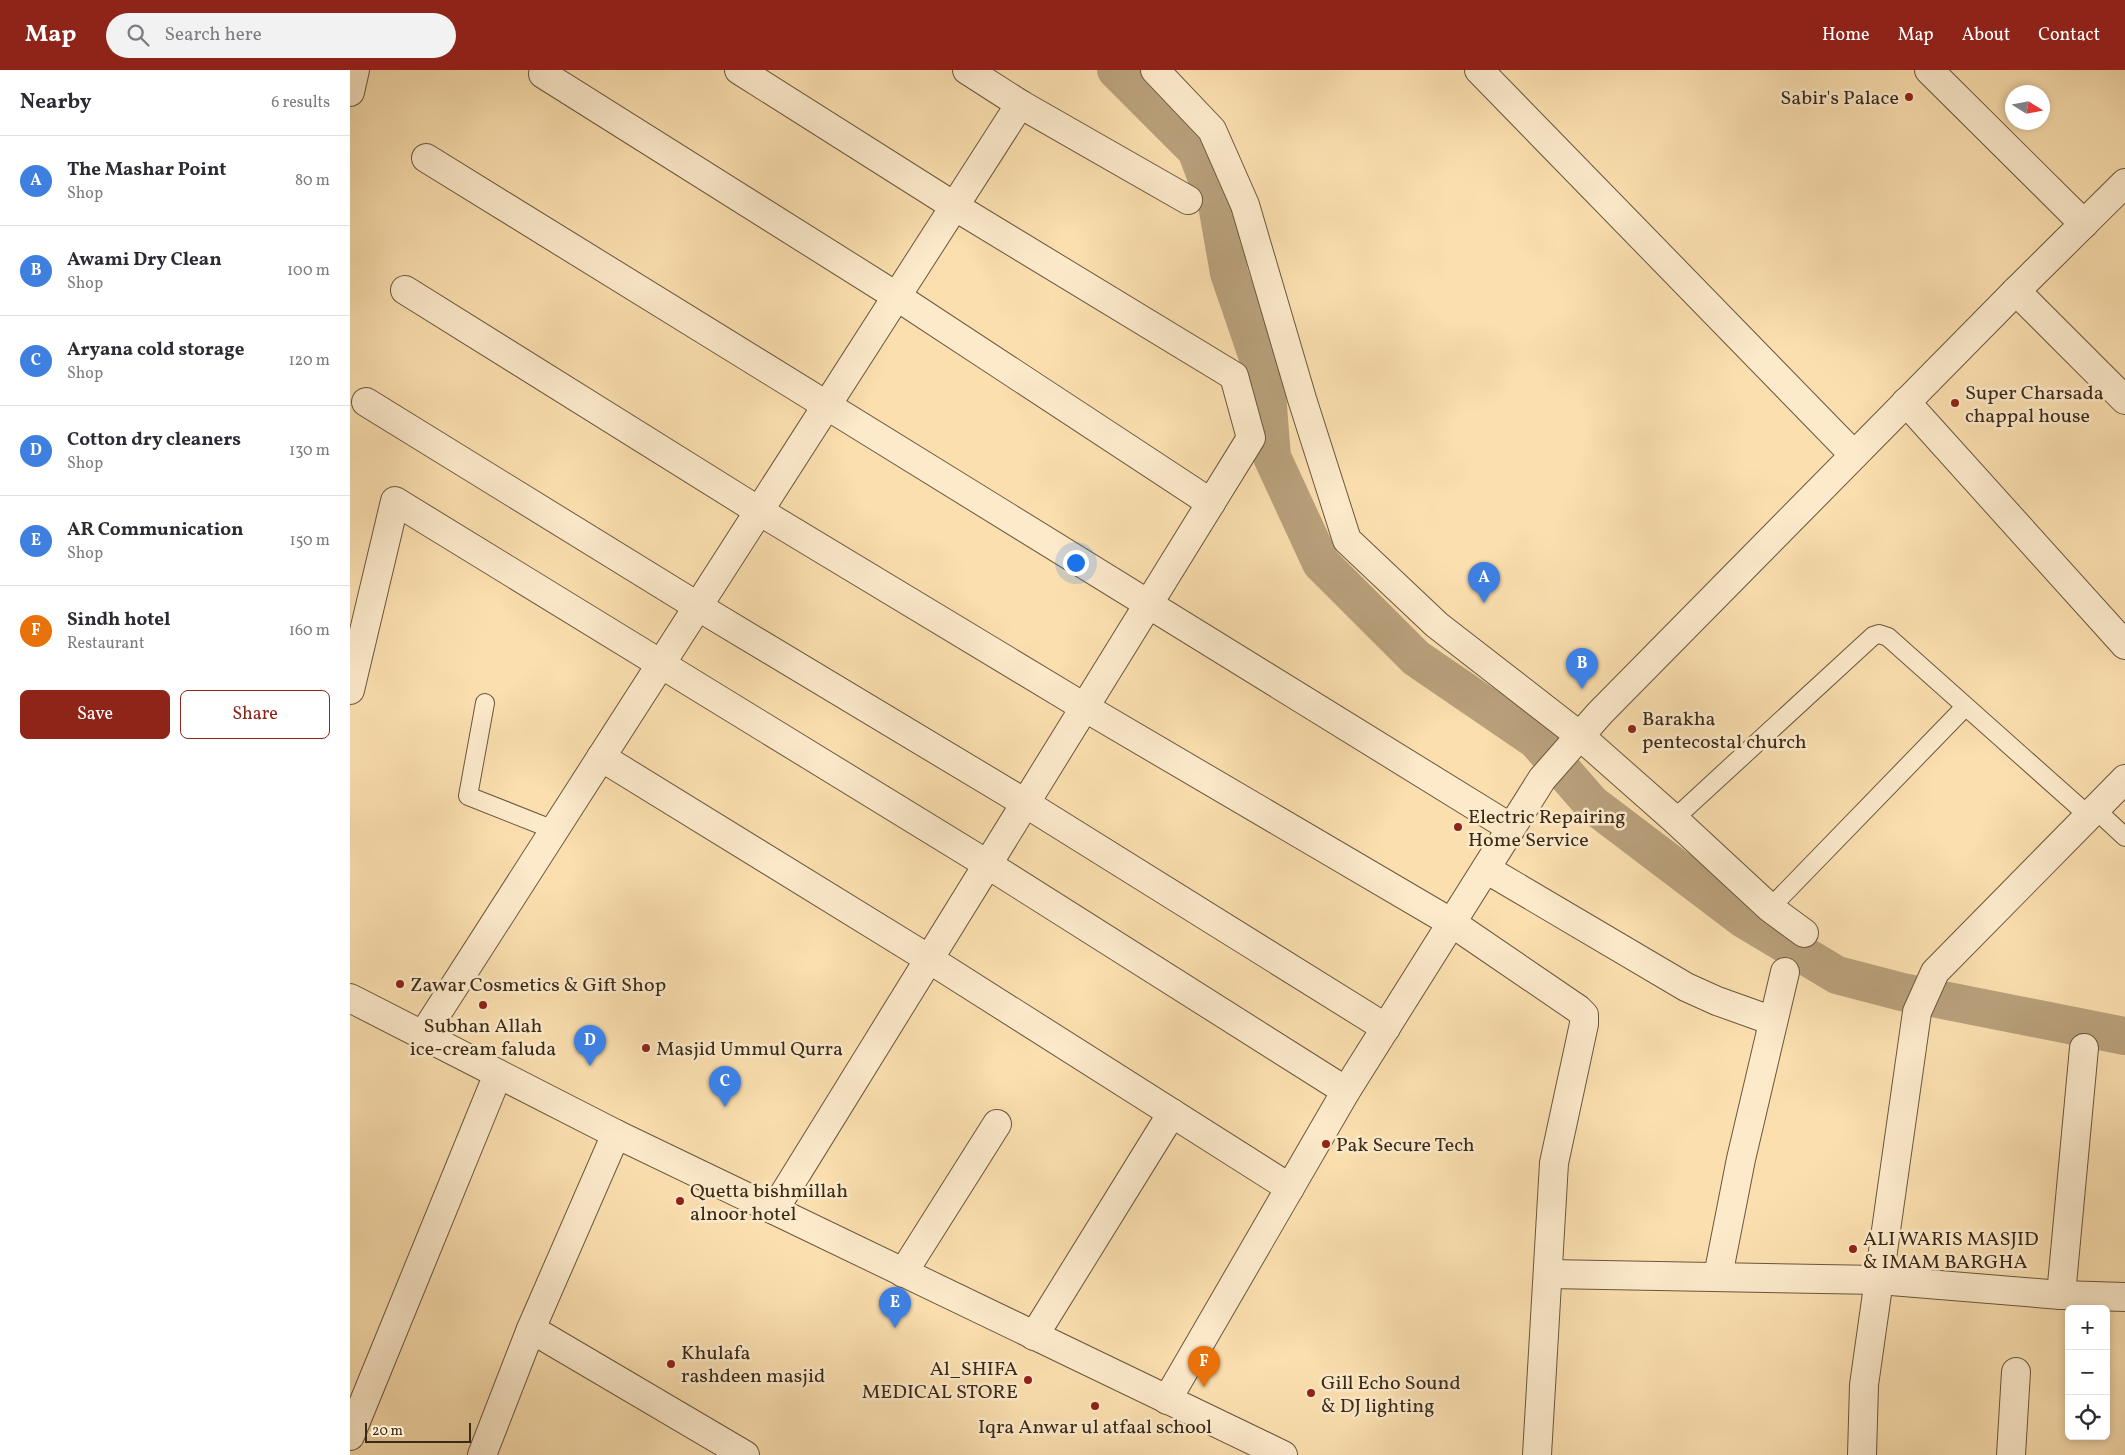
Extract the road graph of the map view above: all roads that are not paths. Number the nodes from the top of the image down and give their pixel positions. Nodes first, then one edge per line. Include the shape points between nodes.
1 (356, 70) edge
2 (739, 70) edge
3 (967, 70) edge
4 (1156, 70) edge
5 (1479, 70) edge
6 (1929, 70) edge
7 (543, 74) dead end
8 (350, 92) edge
9 (1020, 104) junction
10 (426, 158) dead end
11 (2125, 183) edge
12 (1188, 200) dead end
13 (954, 206) junction
14 (2084, 224) junction
15 (405, 290) dead end
16 (2016, 291) junction
17 (896, 296) junction
18 (2125, 400) edge
19 (366, 402) dead end
20 (1906, 402) junction
21 (826, 405) junction
22 (1854, 455) junction
23 (1211, 503) junction
24 (759, 511) junction
25 (1150, 602) junction
26 (698, 606) junction
27 (2125, 645) edge
28 (661, 663) junction
29 (350, 690) edge
30 (484, 703) dead end
31 (1084, 707) junction
32 (1965, 707) junction
33 (1576, 740) junction
34 (600, 757) junction
35 (2125, 780) edge
36 (1025, 804) junction
37 (2092, 813) junction
38 (1674, 819) junction
39 (1511, 828) junction
40 (554, 830) junction
41 (2125, 837) edge
42 (987, 864) junction
43 (1486, 869) junction
44 (1770, 908) junction
45 (1452, 923) junction
46 (1804, 933) dead end
47 (929, 959) junction
48 (1786, 972) dead end
49 (350, 998) edge
50 (1773, 1021) junction
51 (1386, 1028) junction
52 (423, 1036) junction
53 (2084, 1048) dead end
54 (498, 1074) junction
55 (1346, 1091) junction
56 (1172, 1113) junction
57 (997, 1124) dead end
58 (616, 1134) junction
59 (1290, 1188) junction
60 (774, 1210) junction
61 (904, 1273) junction
62 (1549, 1274) junction
63 (1718, 1276) junction
64 (1879, 1280) junction
65 (2061, 1295) junction
66 (2125, 1297) edge
67 (531, 1329) junction
68 (1034, 1336) junction
69 (2016, 1372) dead end
70 (1166, 1400) junction
71 (350, 1436) edge
72 (482, 1455) edge
73 (745, 1455) edge
74 (1283, 1455) edge
75 (1537, 1455) edge
76 (1862, 1455) edge
77 (2011, 1455) edge

1 - 8 street
2 - 13 street
3 - 9 street
4 - 33 street via 1212,130 1245,205 1347,540 1437,625
5 - 22 street
6 - 14 street
7 - 17 street
9 - 12 street
9 - 13 street
10 - 21 street
11 - 14 street
13 - 17 street
13 - 23 street via 1234,376 1251,438
14 - 16 street
15 - 24 street
16 - 18 street
16 - 20 street
17 - 21 street
17 - 23 street
19 - 26 street
20 - 22 street
20 - 27 street
21 - 24 street
21 - 25 street
22 - 33 street
23 - 25 street
24 - 26 street
24 - 31 street
25 - 31 street
25 - 39 street
26 - 28 street
26 - 36 street
28 - 29 street via 395,501
28 - 34 street
28 - 42 street
30 - 40 lane via 468,796
31 - 36 street
31 - 45 street
32 - 37 lane
32 - 38 lane via 1888,637 1878,634
32 - 44 lane
33 - 38 street
33 - 39 street via 1542,779
34 - 40 street
34 - 47 street
35 - 37 street
36 - 42 street
36 - 51 street
37 - 41 lane
37 - 64 street via 1935,972 1917,1012
38 - 44 street
39 - 43 street
40 - 52 street
42 - 47 street
42 - 55 street
43 - 45 street
43 - 50 street via 1686,987
44 - 46 street
45 - 51 street
45 - 62 street via 1584,1016 1554,1163
47 - 56 street
47 - 60 street
48 - 50 street
49 - 52 street
50 - 63 street
51 - 55 street
52 - 54 street
53 - 65 street
54 - 58 street
54 - 71 street
55 - 59 street
56 - 59 street
56 - 68 street
57 - 61 street
58 - 60 street
58 - 67 street
59 - 70 street
60 - 61 street
61 - 68 street
62 - 63 street
62 - 75 street
63 - 64 street
64 - 65 street
64 - 76 street via 1864,1385
65 - 66 street
67 - 72 street
67 - 73 street
68 - 70 street
69 - 77 street
70 - 74 street

